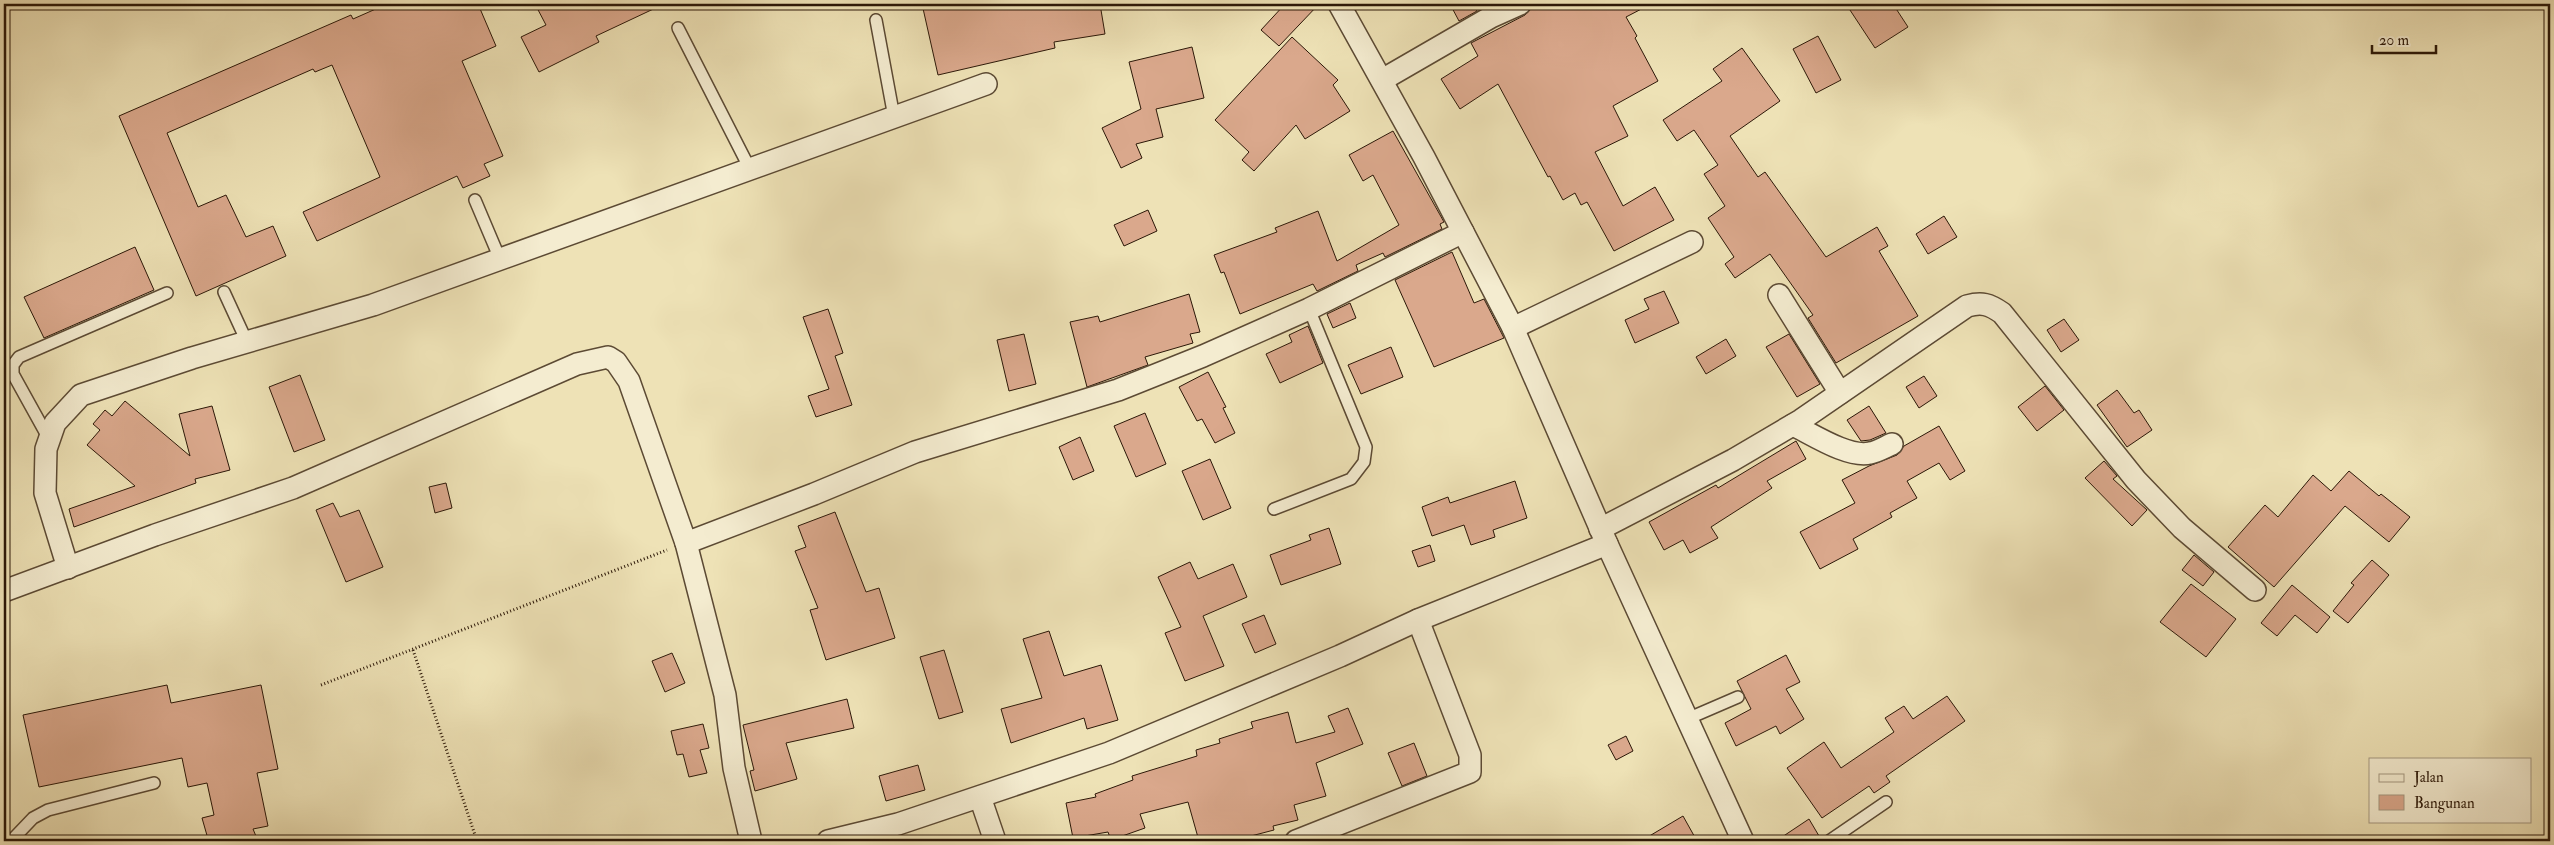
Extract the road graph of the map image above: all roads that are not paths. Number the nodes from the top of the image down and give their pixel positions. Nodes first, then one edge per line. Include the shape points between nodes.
1 (1339, 4) edge
2 (1520, 4) edge
3 (876, 20) dead end
4 (678, 28) dead end
5 (1382, 80) junction
6 (986, 84) dead end
7 (894, 117) junction
8 (750, 169) junction
9 (475, 200) dead end
10 (1462, 232) junction
11 (1692, 242) dead end
12 (500, 259) junction
13 (224, 292) dead end
14 (167, 293) dead end
15 (1778, 295) dead end
16 (1308, 309) junction
17 (1513, 328) junction
18 (247, 342) junction
19 (1840, 393) junction
20 (1793, 425) junction
21 (49, 439) junction
22 (1892, 444) dead end
23 (1274, 509) dead end
24 (1603, 537) junction
25 (686, 543) junction
26 (68, 568) junction
27 (2255, 590) dead end
28 (4, 591) edge
29 (1418, 620) junction
30 (1738, 696) dead end
31 (1687, 719) junction
32 (154, 783) dead end
33 (980, 797) junction
34 (1886, 802) dead end
35 (11, 841) edge
36 (750, 841) edge
37 (828, 841) edge
38 (996, 841) edge
39 (1296, 841) edge
40 (1743, 841) edge
41 (1829, 841) edge

1 - 5 street
2 - 5 street
3 - 7 lane
4 - 8 lane
5 - 10 street
6 - 7 street
7 - 8 street
8 - 12 street
9 - 12 lane
10 - 16 street
10 - 17 street
11 - 17 street
12 - 18 street via 373,305
13 - 18 lane
14 - 21 lane via 19,357 13,364 13,374
15 - 19 street
16 - 23 lane via 1366,448 1364,462 1351,478
16 - 25 street via 1118,390 915,452
17 - 24 street
18 - 21 street via 81,395 55,423
19 - 20 street
19 - 27 street via 1967,306 1989,304 2002,313 2136,480 2182,528
20 - 22 street via 1834,446 1859,453 1869,454
20 - 24 street
21 - 26 street via 45,493
24 - 29 street
24 - 31 street
25 - 26 street via 629,381 616,362 608,357 559,371 293,488
25 - 36 street via 725,694 734,768
26 - 28 street
29 - 33 street via 1109,753
29 - 39 street via 1470,755 1470,772
30 - 31 lane
31 - 40 street
32 - 35 lane via 48,810 33,818
33 - 37 street via 898,824
33 - 38 street
34 - 41 lane

